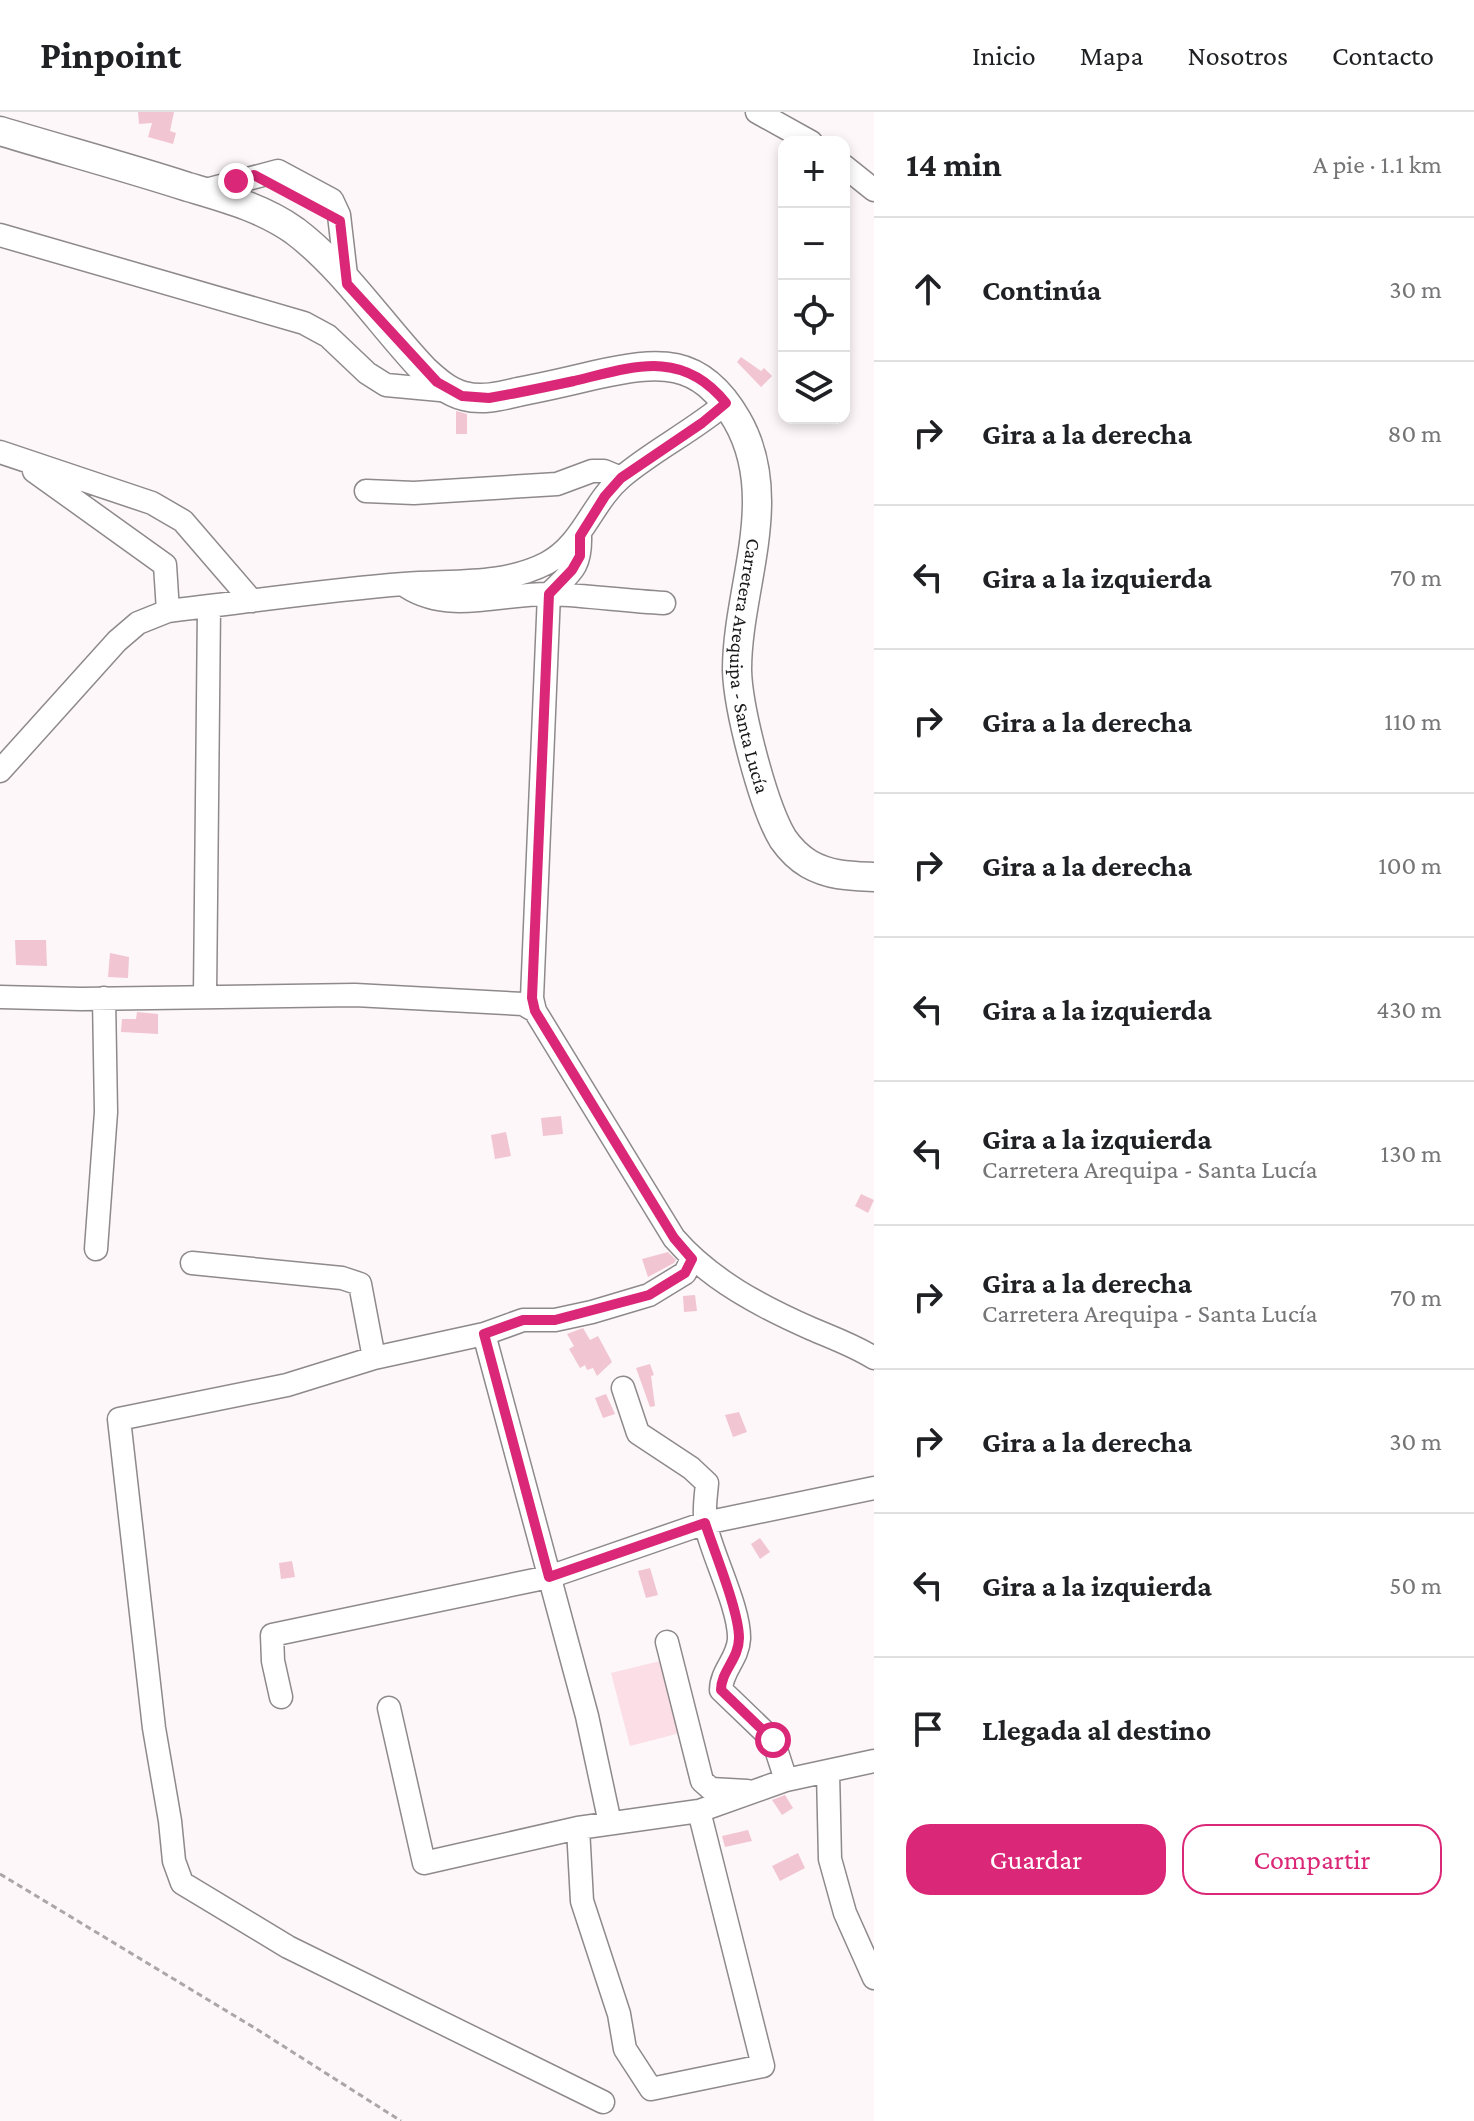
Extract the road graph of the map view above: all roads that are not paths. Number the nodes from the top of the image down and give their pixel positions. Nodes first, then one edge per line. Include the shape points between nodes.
1 (757, 112) edge
2 (0, 131) edge
3 (800, 136) edge
4 (850, 171) edge
5 (874, 190) edge
6 (202, 191) junction
7 (0, 235) edge
8 (347, 284) junction
9 (451, 391) junction
10 (726, 403) junction
11 (5, 453) edge
12 (621, 478) junction
13 (366, 491) dead end
14 (580, 536) junction
15 (403, 584) junction
16 (549, 594) junction
17 (252, 601) junction
18 (664, 603) dead end
19 (209, 606) junction
20 (168, 611) junction
21 (0, 771) edge
22 (874, 877) edge
23 (205, 996) junction
24 (0, 997) edge
25 (104, 998) junction
26 (535, 1011) junction
27 (96, 1249) dead end
28 (692, 1259) junction
29 (192, 1263) dead end
30 (484, 1334) junction
31 (872, 1355) edge
32 (374, 1358) junction
33 (623, 1388) dead end
34 (874, 1488) edge
35 (705, 1523) junction
36 (549, 1577) junction
37 (667, 1642) dead end
38 (281, 1697) dead end
39 (389, 1708) dead end
40 (874, 1761) edge
41 (828, 1772) junction
42 (786, 1780) junction
43 (757, 1792) junction
44 (699, 1811) junction
45 (610, 1823) junction
46 (578, 1828) junction
47 (874, 1978) edge
48 (603, 2102) dead end

1 - 3 street
2 - 6 main road, Carretera Arequipa - Santa Lucía
4 - 5 street
6 - 8 main road, Carretera Arequipa - Santa Lucía via 285,224
6 - 8 street via 278,171 332,200 340,221
7 - 9 street via 304,323 328,336 386,385
8 - 9 main road, Carretera Arequipa - Santa Lucía via 424,370
9 - 10 main road, Carretera Arequipa - Santa Lucía via 489,398 661,365 698,377
10 - 12 street
10 - 22 main road, Carretera Arequipa - Santa Lucía via 750,453 757,502 737,672 768,807 783,839 809,864 833,874
11 - 17 street via 152,503 183,521
11 - 20 street via 165,565
12 - 13 street via 592,471 557,484
12 - 14 street
14 - 15 street via 550,562 527,572
14 - 16 street via 580,556
15 - 16 street via 422,596 458,600
15 - 17 street
16 - 18 street
16 - 26 street
17 - 19 street
19 - 20 street
19 - 23 street
20 - 21 street via 138,623 117,641
23 - 25 street
23 - 26 street via 505,1001
24 - 25 street
25 - 27 street via 106,1112
26 - 28 street
28 - 30 street via 685,1273 649,1295 555,1320 523,1320
28 - 31 street via 783,1316
29 - 32 street via 360,1284
30 - 32 street
30 - 36 street
32 - 48 street via 287,1385 119,1419 174,1861 182,1883 288,1947
33 - 35 street via 638,1433 707,1483
34 - 35 street
35 - 36 street
35 - 42 street via 739,1639 721,1690 773,1740
36 - 38 street via 272,1635
36 - 45 street
37 - 43 street via 702,1781 711,1789
39 - 46 street via 424,1863
40 - 41 street
41 - 42 street
41 - 47 street via 830,1859 845,1913
42 - 43 street
43 - 44 street
44 - 45 street
44 - 46 street via 763,2066 651,2089 625,2049 619,2014 582,1901
45 - 46 street

